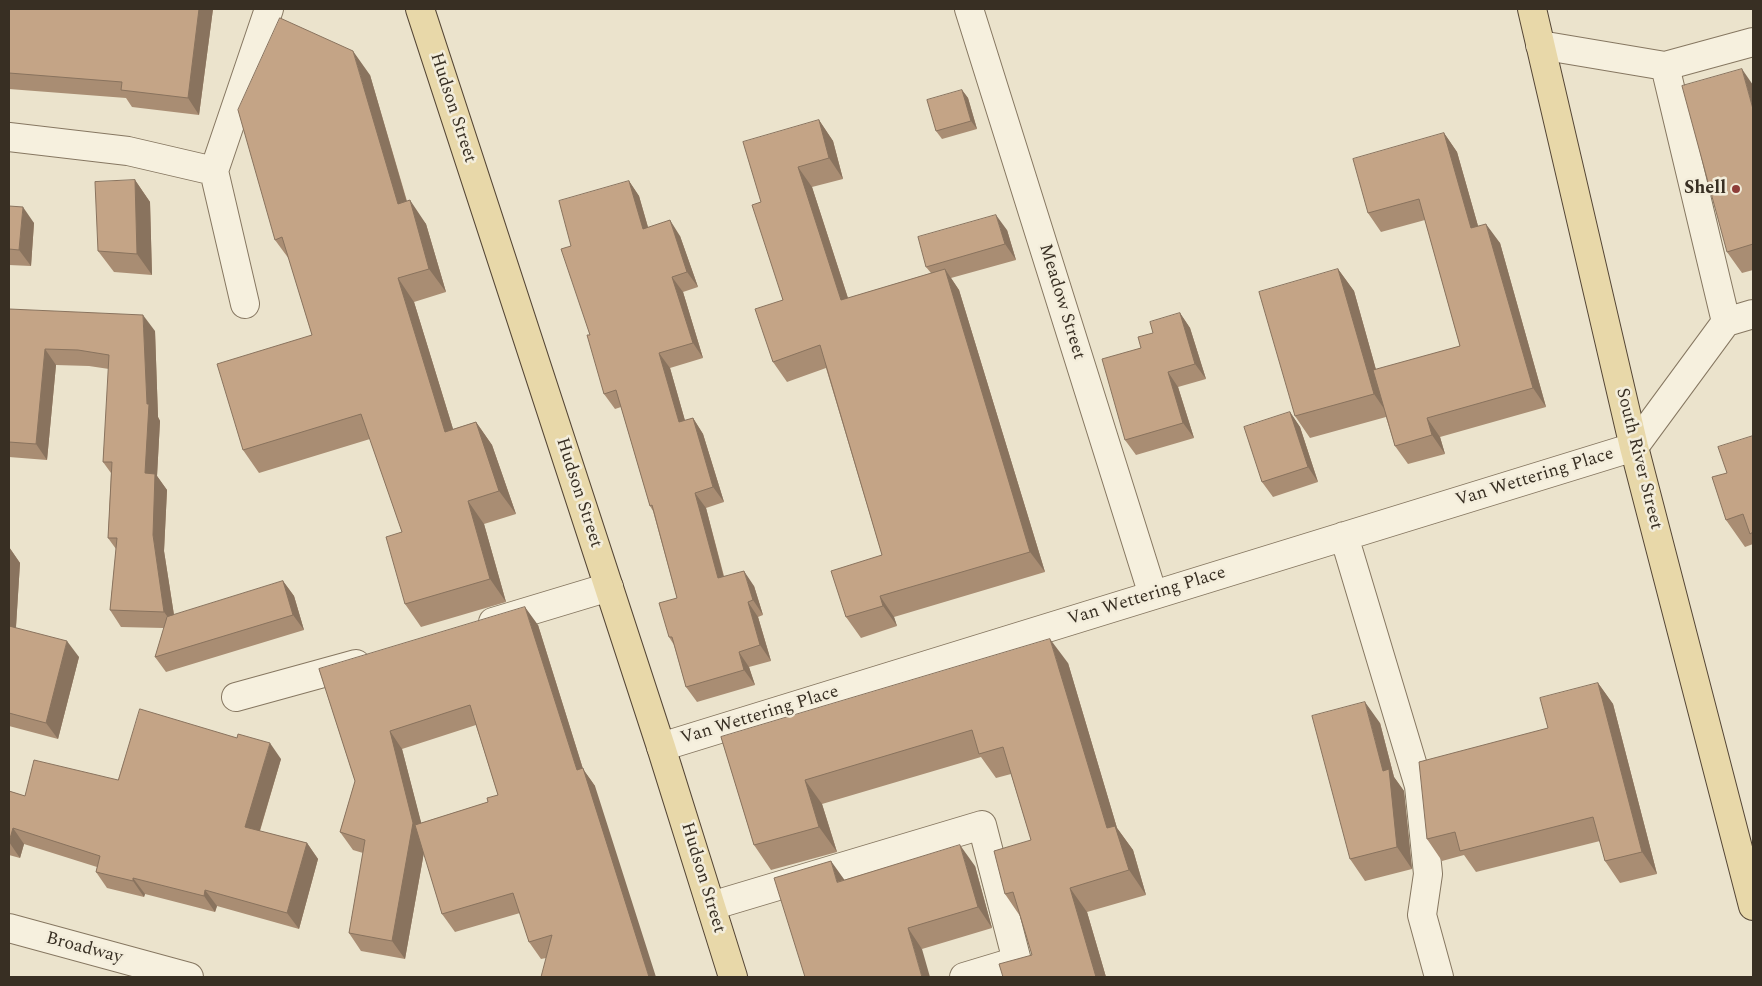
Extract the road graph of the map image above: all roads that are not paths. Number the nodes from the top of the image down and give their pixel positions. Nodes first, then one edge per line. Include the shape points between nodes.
1 (269, 9) edge
2 (420, 9) edge
3 (969, 9) edge
4 (1532, 9) edge
5 (1753, 42) edge
6 (1540, 45) junction
7 (1665, 66) junction
8 (9, 137) edge
9 (214, 171) junction
10 (245, 304) dead end
11 (1753, 314) edge
12 (1726, 322) junction
13 (1634, 447) junction
14 (1344, 536) junction
15 (609, 587) junction
16 (1153, 595) junction
17 (468, 630) edge
18 (384, 655) edge
19 (236, 697) dead end
20 (661, 747) junction
21 (711, 906) junction
22 (1753, 906) edge
23 (9, 928) edge
24 (189, 977) edge
25 (733, 977) edge
26 (964, 977) edge
27 (1439, 977) edge

1 - 9 street
2 - 15 main road, Hudson Street
3 - 16 street, Meadow Street
4 - 6 main road, South River Street
5 - 7 street
6 - 7 street
6 - 13 main road, South River Street
7 - 12 street
8 - 9 street via 128,151
9 - 10 street
11 - 12 street
12 - 13 street
13 - 14 street, Van Wettering Place
13 - 22 main road, South River Street
14 - 16 street, Van Wettering Place
14 - 27 street via 1419,786 1428,874 1422,915
15 - 17 street
15 - 20 main road, Hudson Street
16 - 20 street, Van Wettering Place
18 - 19 street
20 - 21 main road, Hudson Street
21 - 25 main road, Hudson Street
21 - 26 street via 982,825 1017,961
23 - 24 street, Broadway

